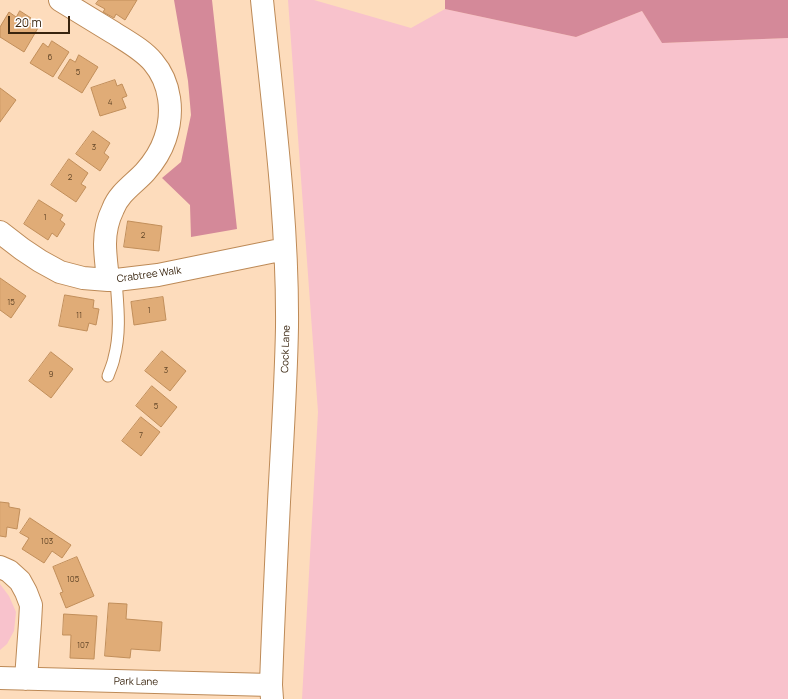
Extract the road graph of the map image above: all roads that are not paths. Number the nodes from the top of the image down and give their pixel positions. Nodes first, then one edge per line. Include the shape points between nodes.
1 (60, 0) edge
2 (262, 0) edge
3 (0, 232) edge
4 (285, 249) junction
5 (112, 280) junction
6 (108, 376) dead end
7 (0, 566) edge
8 (0, 678) edge
9 (26, 679) junction
10 (272, 692) edge

1 - 5 street via 138,48 153,62 164,79 169,95 169,122 165,139 156,157 113,207 104,243
2 - 4 street, Cock Lane via 281,178
3 - 5 street, Crabtree Walk via 60,272 83,278
4 - 5 street, Crabtree Walk via 158,275
4 - 10 street, Cock Lane via 287,326 274,589
5 - 6 lane via 119,327 114,359
7 - 9 street via 20,581 31,605
8 - 9 street, Park Lane
9 - 10 street, Park Lane

